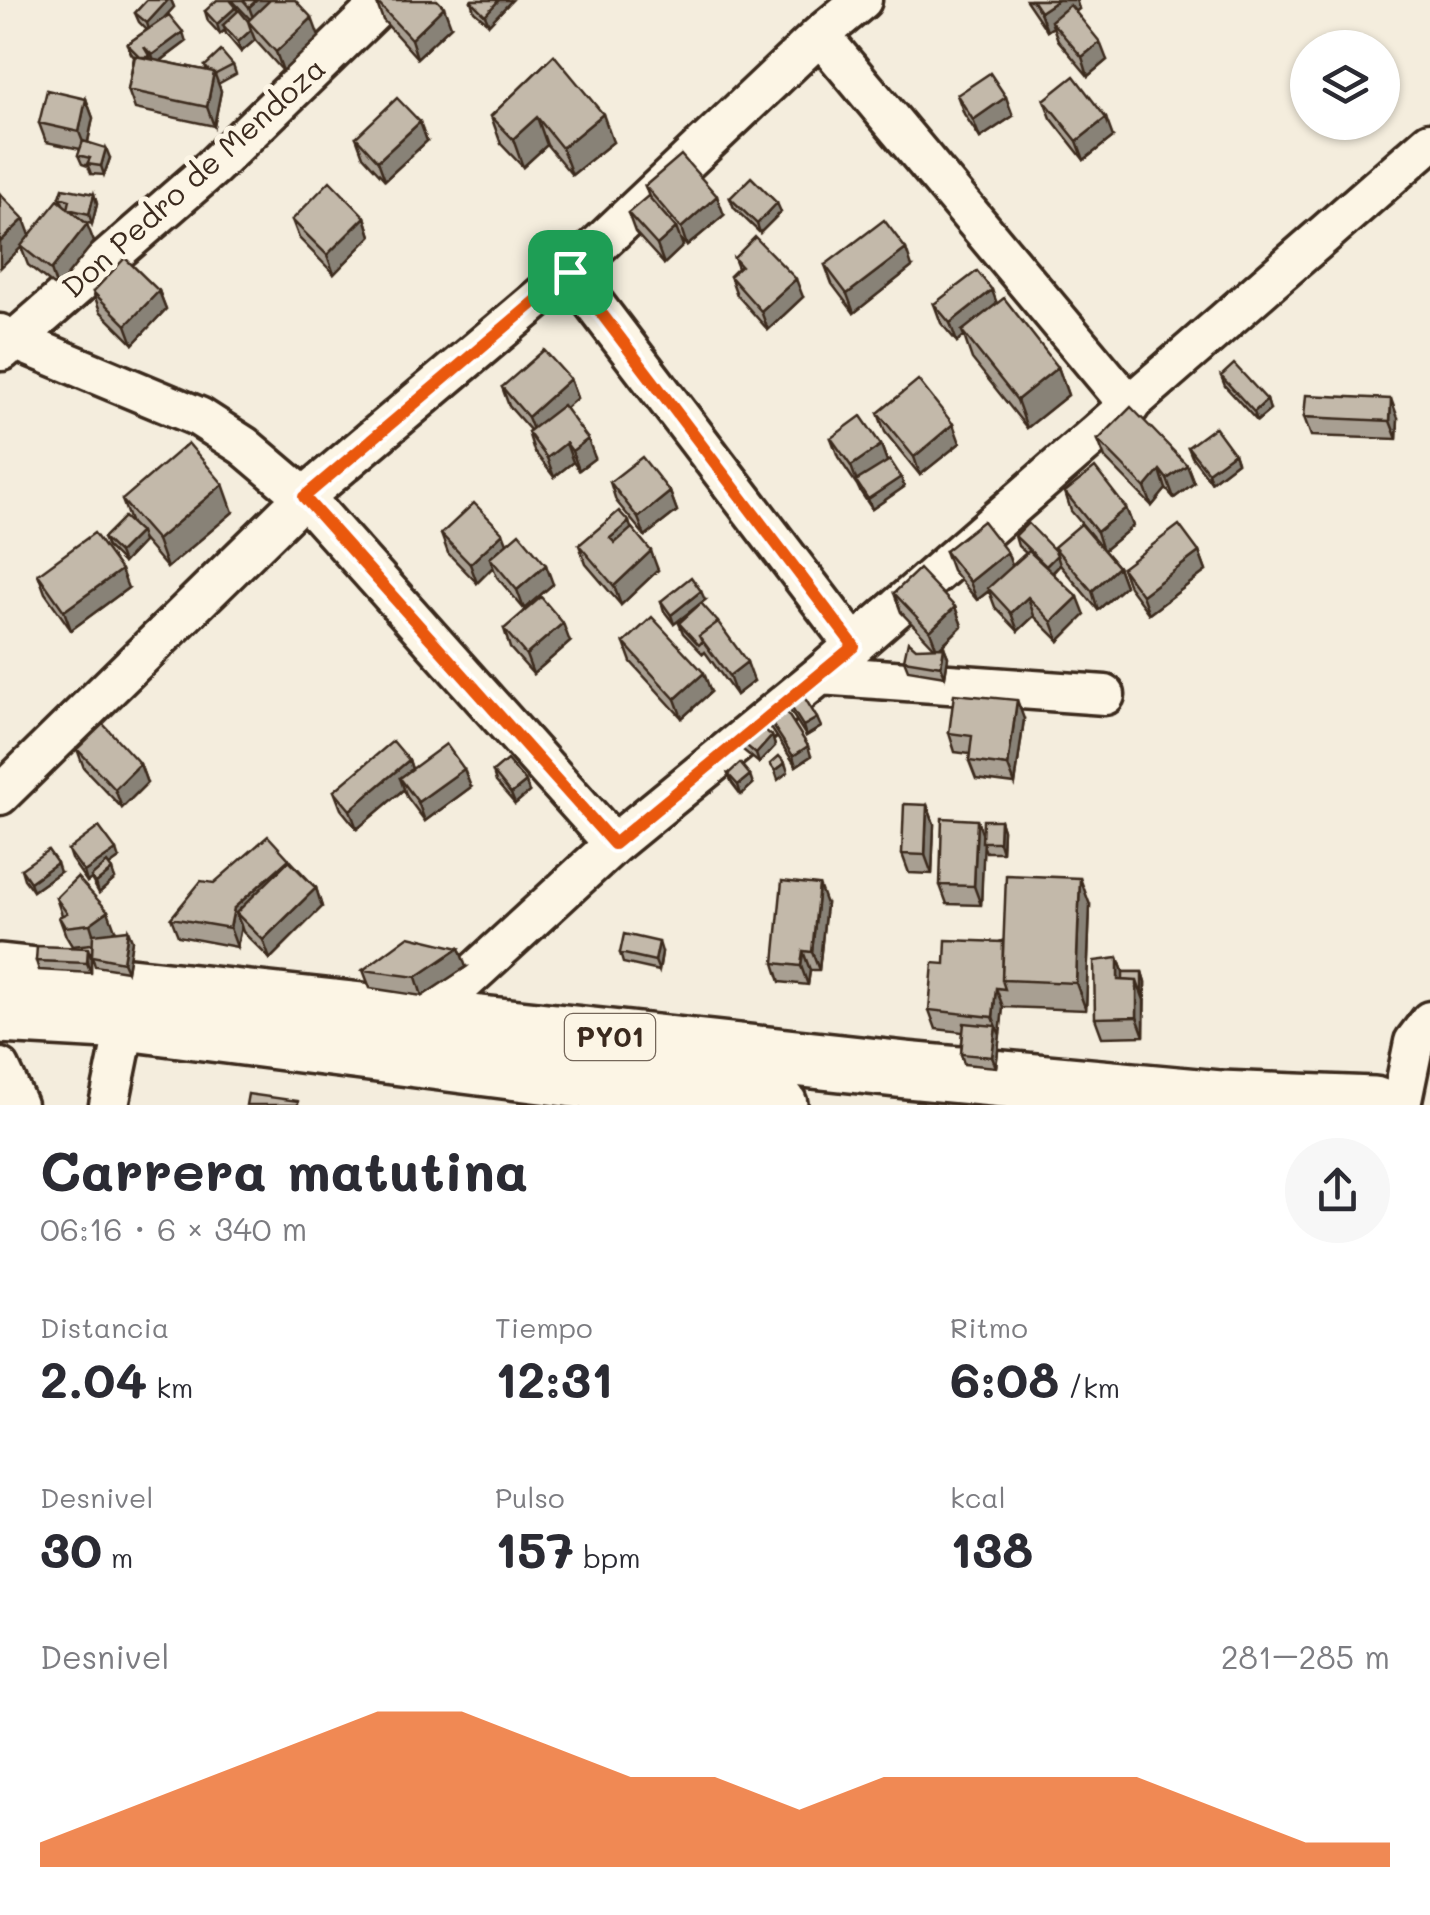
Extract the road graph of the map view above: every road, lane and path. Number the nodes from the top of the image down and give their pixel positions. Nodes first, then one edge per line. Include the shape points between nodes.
1 (385, 0) edge
2 (862, 0) edge
3 (820, 35) junction
4 (1430, 142) edge
5 (570, 272) junction
6 (5, 341) edge
7 (1130, 406) junction
8 (304, 497) junction
9 (854, 646) junction
10 (820, 675) junction
11 (1105, 695) dead end
12 (0, 796) edge
13 (614, 844) junction
14 (0, 972) edge
15 (0, 1015) edge
16 (426, 1017) junction
17 (1430, 1021) edge
18 (126, 1022) junction
19 (0, 1068) edge
20 (1221, 1102) edge
21 (1275, 1103) edge
22 (17, 1105) edge
23 (109, 1105) edge
24 (779, 1105) edge
25 (1374, 1105) edge
26 (1401, 1105) edge

1 - 6 street, Don Pedro de Mendoza via 212,168
2 - 3 street
3 - 5 street
3 - 7 street
4 - 7 street
5 - 8 street
5 - 9 street
6 - 8 street via 199,417
7 - 9 street
8 - 12 street
8 - 13 street
9 - 10 street
10 - 11 street
10 - 13 street
13 - 16 street
14 - 16 highway, PY01
15 - 18 highway, PY01
16 - 20 highway, PY01
17 - 26 street via 1414,1042
18 - 23 street
18 - 24 highway, PY01
19 - 22 street
20 - 21 highway, PY01
21 - 25 highway, PY01

